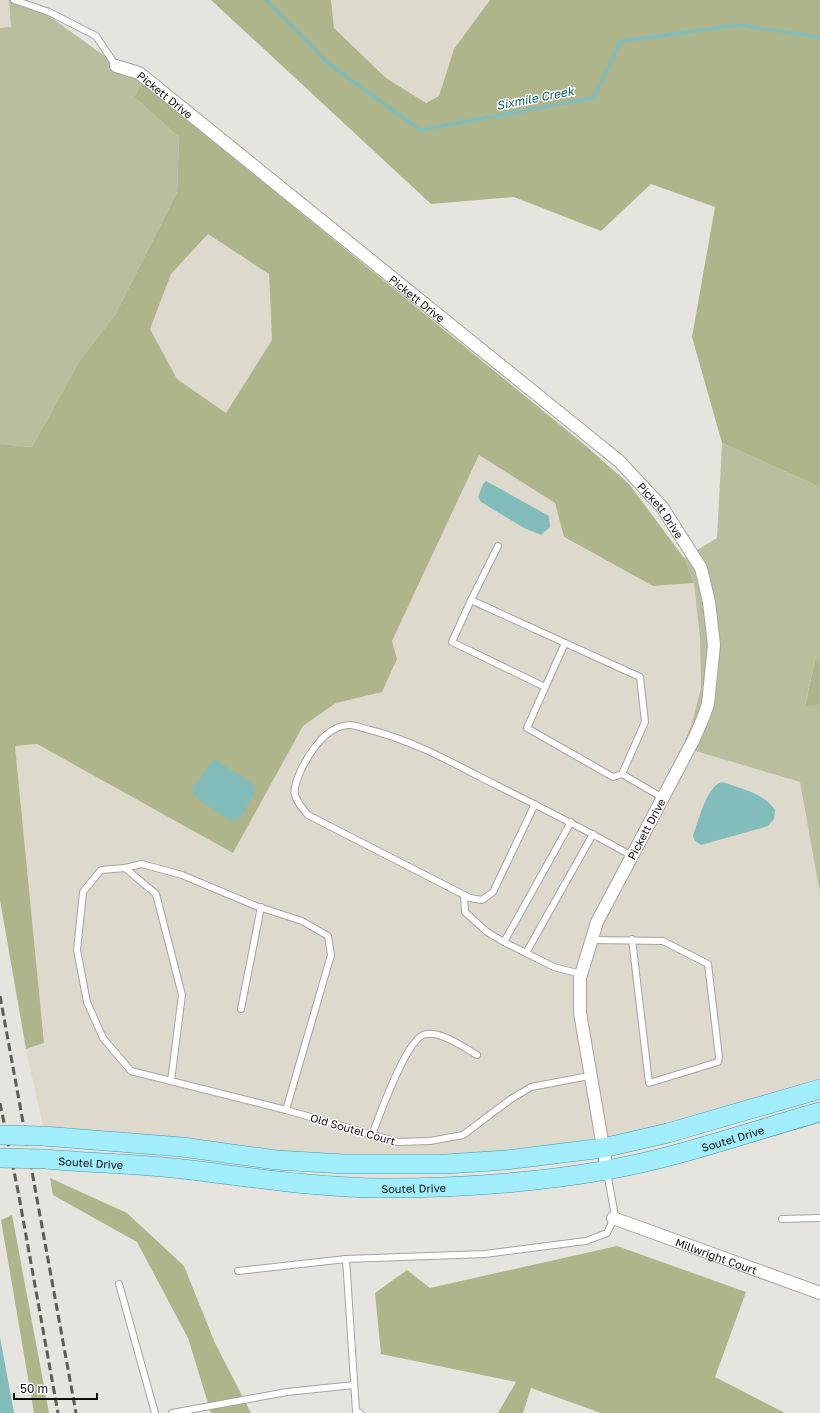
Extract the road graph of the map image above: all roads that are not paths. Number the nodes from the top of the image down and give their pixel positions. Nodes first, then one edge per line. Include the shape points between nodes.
1 (14, 0) edge
2 (29, 2) edge
3 (116, 66) joint
4 (498, 546) dead end
5 (471, 600) junction
6 (565, 643) junction
7 (545, 687) junction
8 (622, 774) junction
9 (663, 798) junction
10 (535, 804) junction
11 (571, 822) junction
12 (593, 834) junction
13 (632, 856) junction
14 (125, 868) junction
15 (464, 895) junction
16 (261, 907) junction
17 (632, 939) junction
18 (592, 940) junction
19 (504, 942) junction
20 (526, 953) junction
21 (581, 974) junction
22 (241, 1010) dead end
23 (477, 1055) dead end
24 (590, 1076) junction
25 (171, 1081) junction
26 (820, 1090) edge
27 (286, 1110) junction
28 (820, 1112) edge
29 (0, 1134) edge
30 (372, 1135) junction
31 (603, 1148) junction
32 (0, 1158) edge
33 (607, 1170) junction
34 (613, 1218) junction
35 (820, 1218) edge
36 (782, 1219) dead end
37 (346, 1259) junction
38 (238, 1271) dead end
39 (119, 1284) dead end
40 (820, 1293) edge
41 (354, 1385) junction
42 (155, 1413) edge
43 (172, 1413) edge
44 (360, 1413) edge

1 - 2 lane
2 - 3 lane via 96,36
3 - 9 street, Pickett Drive via 139,73 618,461 662,507 701,568 709,602 714,645 708,704 694,738
4 - 5 lane
5 - 6 lane
5 - 7 lane via 452,642
6 - 7 lane
6 - 8 lane via 640,677 645,722
7 - 8 lane via 527,728 613,777
8 - 9 lane
9 - 13 street, Pickett Drive
10 - 11 lane
10 - 15 lane via 493,892 482,900
10 - 15 lane via 432,752 388,735 350,725 334,728 322,739 303,766 294,788 295,800 308,815
11 - 12 lane
11 - 19 lane
12 - 13 lane
12 - 20 lane
13 - 18 street, Pickett Drive via 597,922
14 - 16 lane, Old Soutel Court via 142,864 182,875
14 - 25 lane via 156,894 182,995
14 - 25 lane, Old Soutel Court via 102,870 84,892 77,950 86,1002 103,1038 131,1071
15 - 19 lane via 465,912 487,932
16 - 22 lane
16 - 27 lane, Old Soutel Court via 302,921 328,936 331,955
17 - 17 lane via 663,941 708,964 718,1062 649,1083
17 - 18 lane
18 - 21 street, Pickett Drive
19 - 20 lane
20 - 21 lane via 554,967
21 - 24 street, Pickett Drive via 580,1013
23 - 30 lane via 439,1035 425,1034 415,1041 389,1089
24 - 30 lane, Old Soutel Court via 531,1087 463,1135 430,1141 398,1142
24 - 31 street, Pickett Drive
25 - 27 lane, Old Soutel Court
26 - 31 main road, Soutel Drive via 668,1134
27 - 30 lane, Old Soutel Court
28 - 33 main road, Soutel Drive via 671,1155
29 - 31 main road, Soutel Drive, bridge via 182,1147 276,1160 378,1165 491,1161
31 - 33 street, Pickett Drive
32 - 33 main road, Soutel Drive, bridge via 182,1169 274,1182 383,1188 506,1183
33 - 34 lane via 615,1216
34 - 37 lane via 607,1233 586,1241 485,1254
34 - 40 street, Millwright Court
35 - 36 lane
37 - 38 lane
37 - 41 lane
39 - 42 lane
41 - 43 lane via 287,1392
41 - 44 lane via 356,1411

